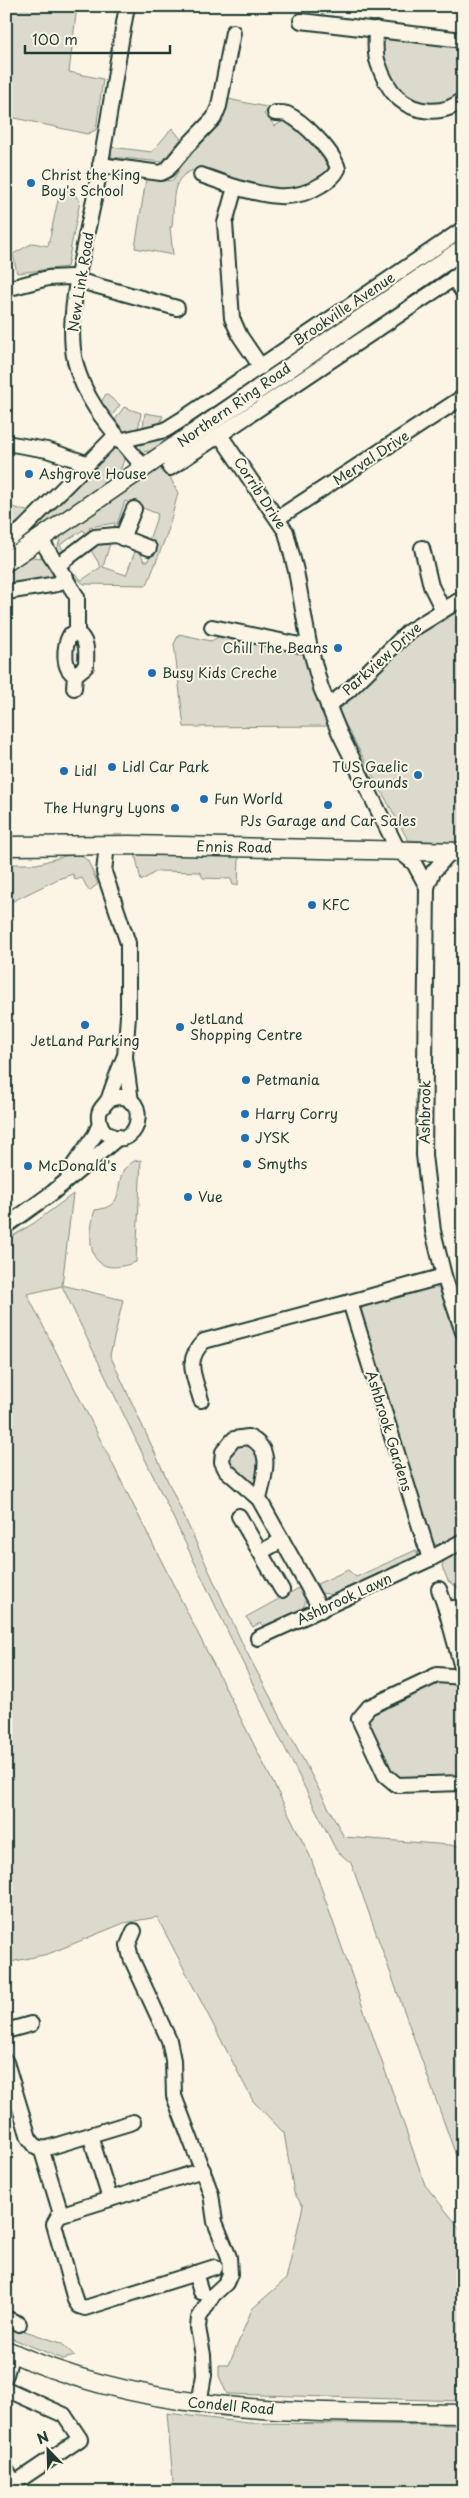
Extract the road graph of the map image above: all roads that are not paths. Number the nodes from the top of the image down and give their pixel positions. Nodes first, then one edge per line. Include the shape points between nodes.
1 (127, 6) edge
2 (301, 21) dead end
3 (376, 29) junction
4 (233, 32) dead end
5 (463, 40) edge
6 (463, 99) edge
7 (275, 113) dead end
8 (100, 165) junction
9 (201, 175) dead end
10 (236, 187) junction
11 (463, 229) edge
12 (463, 249) edge
13 (458, 275) edge
14 (79, 279) junction
15 (6, 289) edge
16 (463, 292) edge
17 (178, 308) dead end
18 (260, 367) junction
19 (463, 397) edge
20 (220, 434) junction
21 (117, 438) junction
22 (6, 443) edge
23 (86, 464) junction
24 (144, 468) junction
25 (170, 468) dead end
26 (134, 508) dead end
27 (278, 518) junction
28 (40, 538) junction
29 (122, 538) junction
30 (6, 542) edge
31 (150, 548) dead end
32 (422, 548) dead end
33 (6, 562) edge
34 (58, 565) junction
35 (66, 577) junction
36 (6, 592) edge
37 (463, 598) edge
38 (443, 610) junction
39 (212, 627) dead end
40 (77, 633) junction
41 (309, 644) junction
42 (328, 706) junction
43 (106, 845) junction
44 (6, 846) edge
45 (398, 850) junction
46 (456, 852) edge
47 (427, 887) junction
48 (124, 1057) junction
49 (108, 1100) junction
50 (132, 1102) junction
51 (100, 1124) junction
52 (119, 1137) junction
53 (52, 1193) junction
54 (6, 1226) edge
55 (444, 1276) junction
56 (350, 1302) junction
57 (462, 1334) edge
58 (200, 1400) dead end
59 (260, 1499) dead end
60 (239, 1516) dead end
61 (282, 1540) junction
62 (463, 1541) edge
63 (261, 1552) junction
64 (430, 1559) junction
65 (439, 1589) dead end
66 (282, 1590) dead end
67 (463, 1607) edge
68 (446, 1609) junction
69 (321, 1610) junction
70 (258, 1638) dead end
71 (463, 1672) edge
72 (463, 1677) edge
73 (463, 1783) edge
74 (134, 1931) dead end
75 (31, 2024) dead end
76 (6, 2031) edge
77 (6, 2062) edge
78 (132, 2122) dead end
79 (90, 2135) junction
80 (41, 2148) junction
81 (203, 2170) junction
82 (110, 2199) junction
83 (61, 2214) junction
84 (215, 2267) dead end
85 (195, 2273) junction
86 (201, 2292) dead end
87 (9, 2352) edge
88 (6, 2375) edge
89 (6, 2389) edge
90 (199, 2404) junction
91 (463, 2414) edge
92 (6, 2470) edge
93 (11, 2486) edge

1 - 8 street, New Link Road
2 - 3 street
3 - 5 street
3 - 6 street via 377,61 387,85 397,97 431,112 454,107
4 - 8 street via 214,118 167,170 161,173
7 - 10 street via 286,114 318,139 338,169 334,176 314,189 288,197 274,197
8 - 14 street, New Link Road
9 - 10 street
10 - 18 street via 225,223 232,318
11 - 18 street, Brookville Avenue
12 - 24 main road, Northern Ring Road
13 - 16 street
13 - 20 street
14 - 15 street via 48,278
14 - 17 street
14 - 21 street, New Link Road via 72,335 75,360 93,406
18 - 21 street, Brookville Avenue via 165,430
19 - 27 street, Merval Drive
20 - 25 street
20 - 27 street, Corrib Drive
21 - 23 street
21 - 24 street, New Link Road
22 - 23 street via 56,453
23 - 30 street
24 - 28 main road, Northern Ring Road
26 - 29 street
27 - 41 street, Corrib Drive via 286,532 296,571
28 - 33 main road, Northern Ring Road
28 - 34 street
29 - 31 street
29 - 34 street via 116,535 95,537
32 - 38 street via 431,586
34 - 35 street
35 - 36 street via 58,584
35 - 40 street via 79,605
37 - 38 street, Parkview Drive
38 - 42 street, Parkview Drive via 408,632
39 - 41 street via 300,645
40 - 40 street via 70,635 67,641 66,667 74,682 86,666 86,644 83,636
41 - 42 street, Corrib Drive
42 - 45 street, Corrib Drive
43 - 44 main road, Ennis Road
43 - 45 main road, Ennis Road
43 - 48 street via 104,872 128,943 128,1016
45 - 46 main road, Ennis Road
45 - 47 street, Ashbrook via 414,863
46 - 47 street, Ashbrook via 433,872
47 - 55 street, Ashbrook via 424,1155 433,1231
48 - 49 street
48 - 50 street
49 - 50 street via 119,1097
49 - 51 street via 100,1110
50 - 52 street via 138,1112 137,1125 129,1134
51 - 52 street via 105,1132
51 - 53 street
52 - 53 street
53 - 54 street
55 - 56 street
55 - 57 street, Ashbrook
56 - 58 street via 204,1341 194,1351 191,1365
56 - 64 street, Ashbrook Gardens
59 - 61 street
60 - 63 street
61 - 63 street
61 - 69 street
62 - 64 street
63 - 66 street
64 - 69 street, Ashbrook Lawn
65 - 68 street
67 - 68 street
68 - 71 street
69 - 70 street, Ashbrook Lawn
72 - 73 street via 437,1675 369,1707 359,1719 385,1775 397,1785
74 - 81 street via 128,1945 131,1958 169,2040 174,2096
75 - 76 street
77 - 80 street via 29,2138 37,2148
78 - 79 street
79 - 80 street
79 - 82 street
80 - 83 street
81 - 82 street
81 - 90 street via 230,2268 226,2283 212,2296 199,2318 204,2375
82 - 83 street
83 - 85 street via 54,2224 79,2306 90,2307
84 - 85 street
85 - 86 street
87 - 88 street
87 - 90 main road, Condell Road via 89,2381 156,2398
89 - 93 street via 64,2415 80,2439
90 - 91 main road, Condell Road via 278,2410
92 - 93 street

